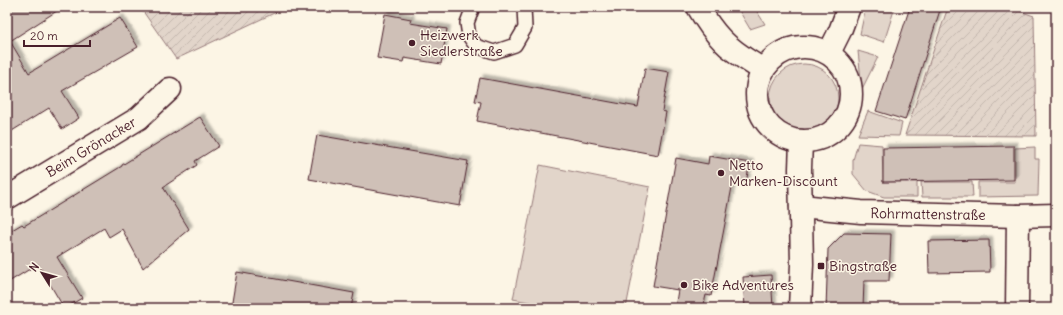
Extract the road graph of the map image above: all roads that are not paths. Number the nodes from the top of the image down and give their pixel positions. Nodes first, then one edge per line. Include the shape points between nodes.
1 (474, 7) edge
2 (524, 7) edge
3 (698, 7) edge
4 (849, 7) edge
5 (829, 53) junction
6 (763, 70) junction
7 (170, 90) dead end
8 (801, 141) junction
9 (7, 198) edge
10 (801, 206) junction
11 (1056, 215) edge
12 (1018, 216) junction
13 (800, 308) edge
14 (1017, 308) edge

1 - 2 lane via 467,23 469,36 476,46 494,52 515,45 525,28
3 - 6 street via 722,40
4 - 5 street
5 - 6 street via 804,47 790,49 776,56
5 - 8 street via 842,67 849,80 851,95 848,109 842,122 831,133 818,139
6 - 8 street via 756,95 759,111 777,134 790,140
7 - 9 street, Beim Grönacker via 139,118
8 - 10 street
10 - 12 street, Rohrmattenstraße via 861,212
10 - 13 street
11 - 12 street, Rohrmattenstraße
12 - 14 street

